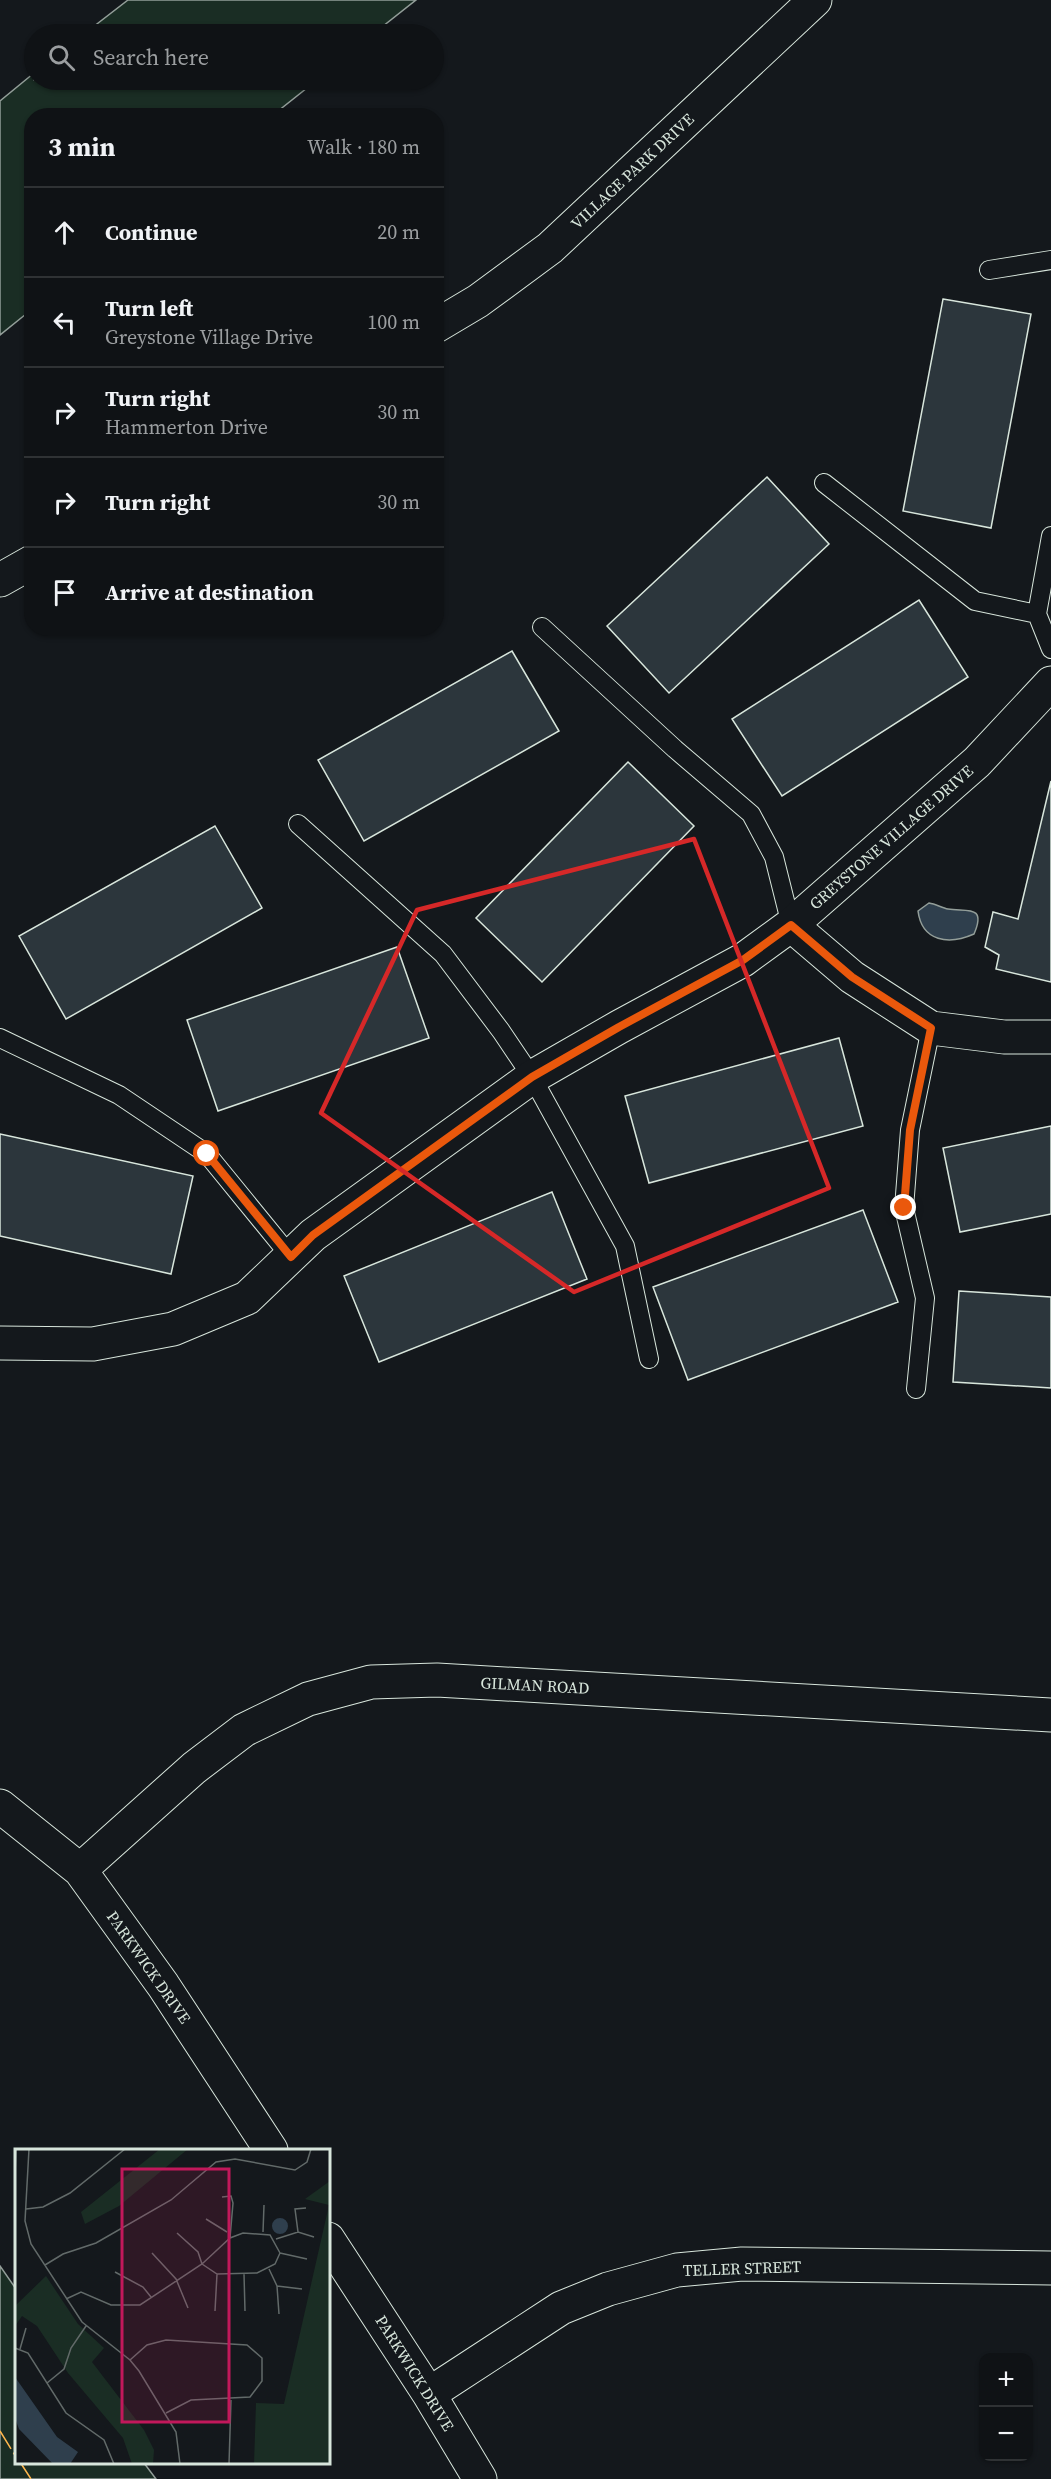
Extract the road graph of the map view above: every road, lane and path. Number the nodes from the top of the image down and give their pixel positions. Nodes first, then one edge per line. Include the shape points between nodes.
1 (815, 0) edge
2 (1051, 260) edge
3 (989, 270) dead end
4 (444, 321) edge
5 (824, 483) dead end
6 (1051, 536) edge
7 (24, 566) edge
8 (0, 580) edge
9 (1037, 614) junction
10 (542, 627) dead end
11 (1051, 649) edge
12 (1051, 683) edge
13 (298, 824) dead end
14 (791, 925) junction
15 (931, 1028) junction
16 (1051, 1037) edge
17 (0, 1038) edge
18 (532, 1077) junction
19 (291, 1257) junction
20 (0, 1343) edge
21 (649, 1359) dead end
22 (916, 1389) dead end
23 (1051, 1716) edge
24 (0, 1806) edge
25 (80, 1870) junction
26 (270, 2149) edge
27 (330, 2242) edge
28 (1051, 2268) edge
29 (429, 2394) junction
30 (480, 2479) edge

1 - 4 street, VILLAGE PARK DRIVE via 550,248
2 - 3 lane
5 - 9 lane via 975,601
6 - 9 lane
7 - 8 street
9 - 11 lane
10 - 14 lane via 751,814 774,857
12 - 14 street, GREYSTONE VILLAGE DRIVE via 977,762
13 - 18 lane via 443,954
14 - 15 street via 852,977
14 - 18 street, GREYSTONE VILLAGE DRIVE via 743,960
15 - 16 street via 1004,1037
15 - 22 lane via 910,1130 904,1208 925,1298
17 - 19 lane via 119,1095 207,1154
18 - 19 street, GREYSTONE VILLAGE DRIVE via 313,1235
18 - 21 lane via 625,1246
19 - 20 street, GREYSTONE VILLAGE DRIVE via 247,1298 173,1329 93,1344
23 - 25 street, GILMAN ROAD via 437,1680 371,1682 308,1699 244,1730 194,1768
24 - 25 street, PARKWICK DRIVE
25 - 26 street, PARKWICK DRIVE via 163,1985
27 - 29 street, PARKWICK DRIVE
28 - 29 street, TELLER STREET via 742,2264 677,2270 608,2289 561,2308
29 - 30 street, PARKWICK DRIVE

